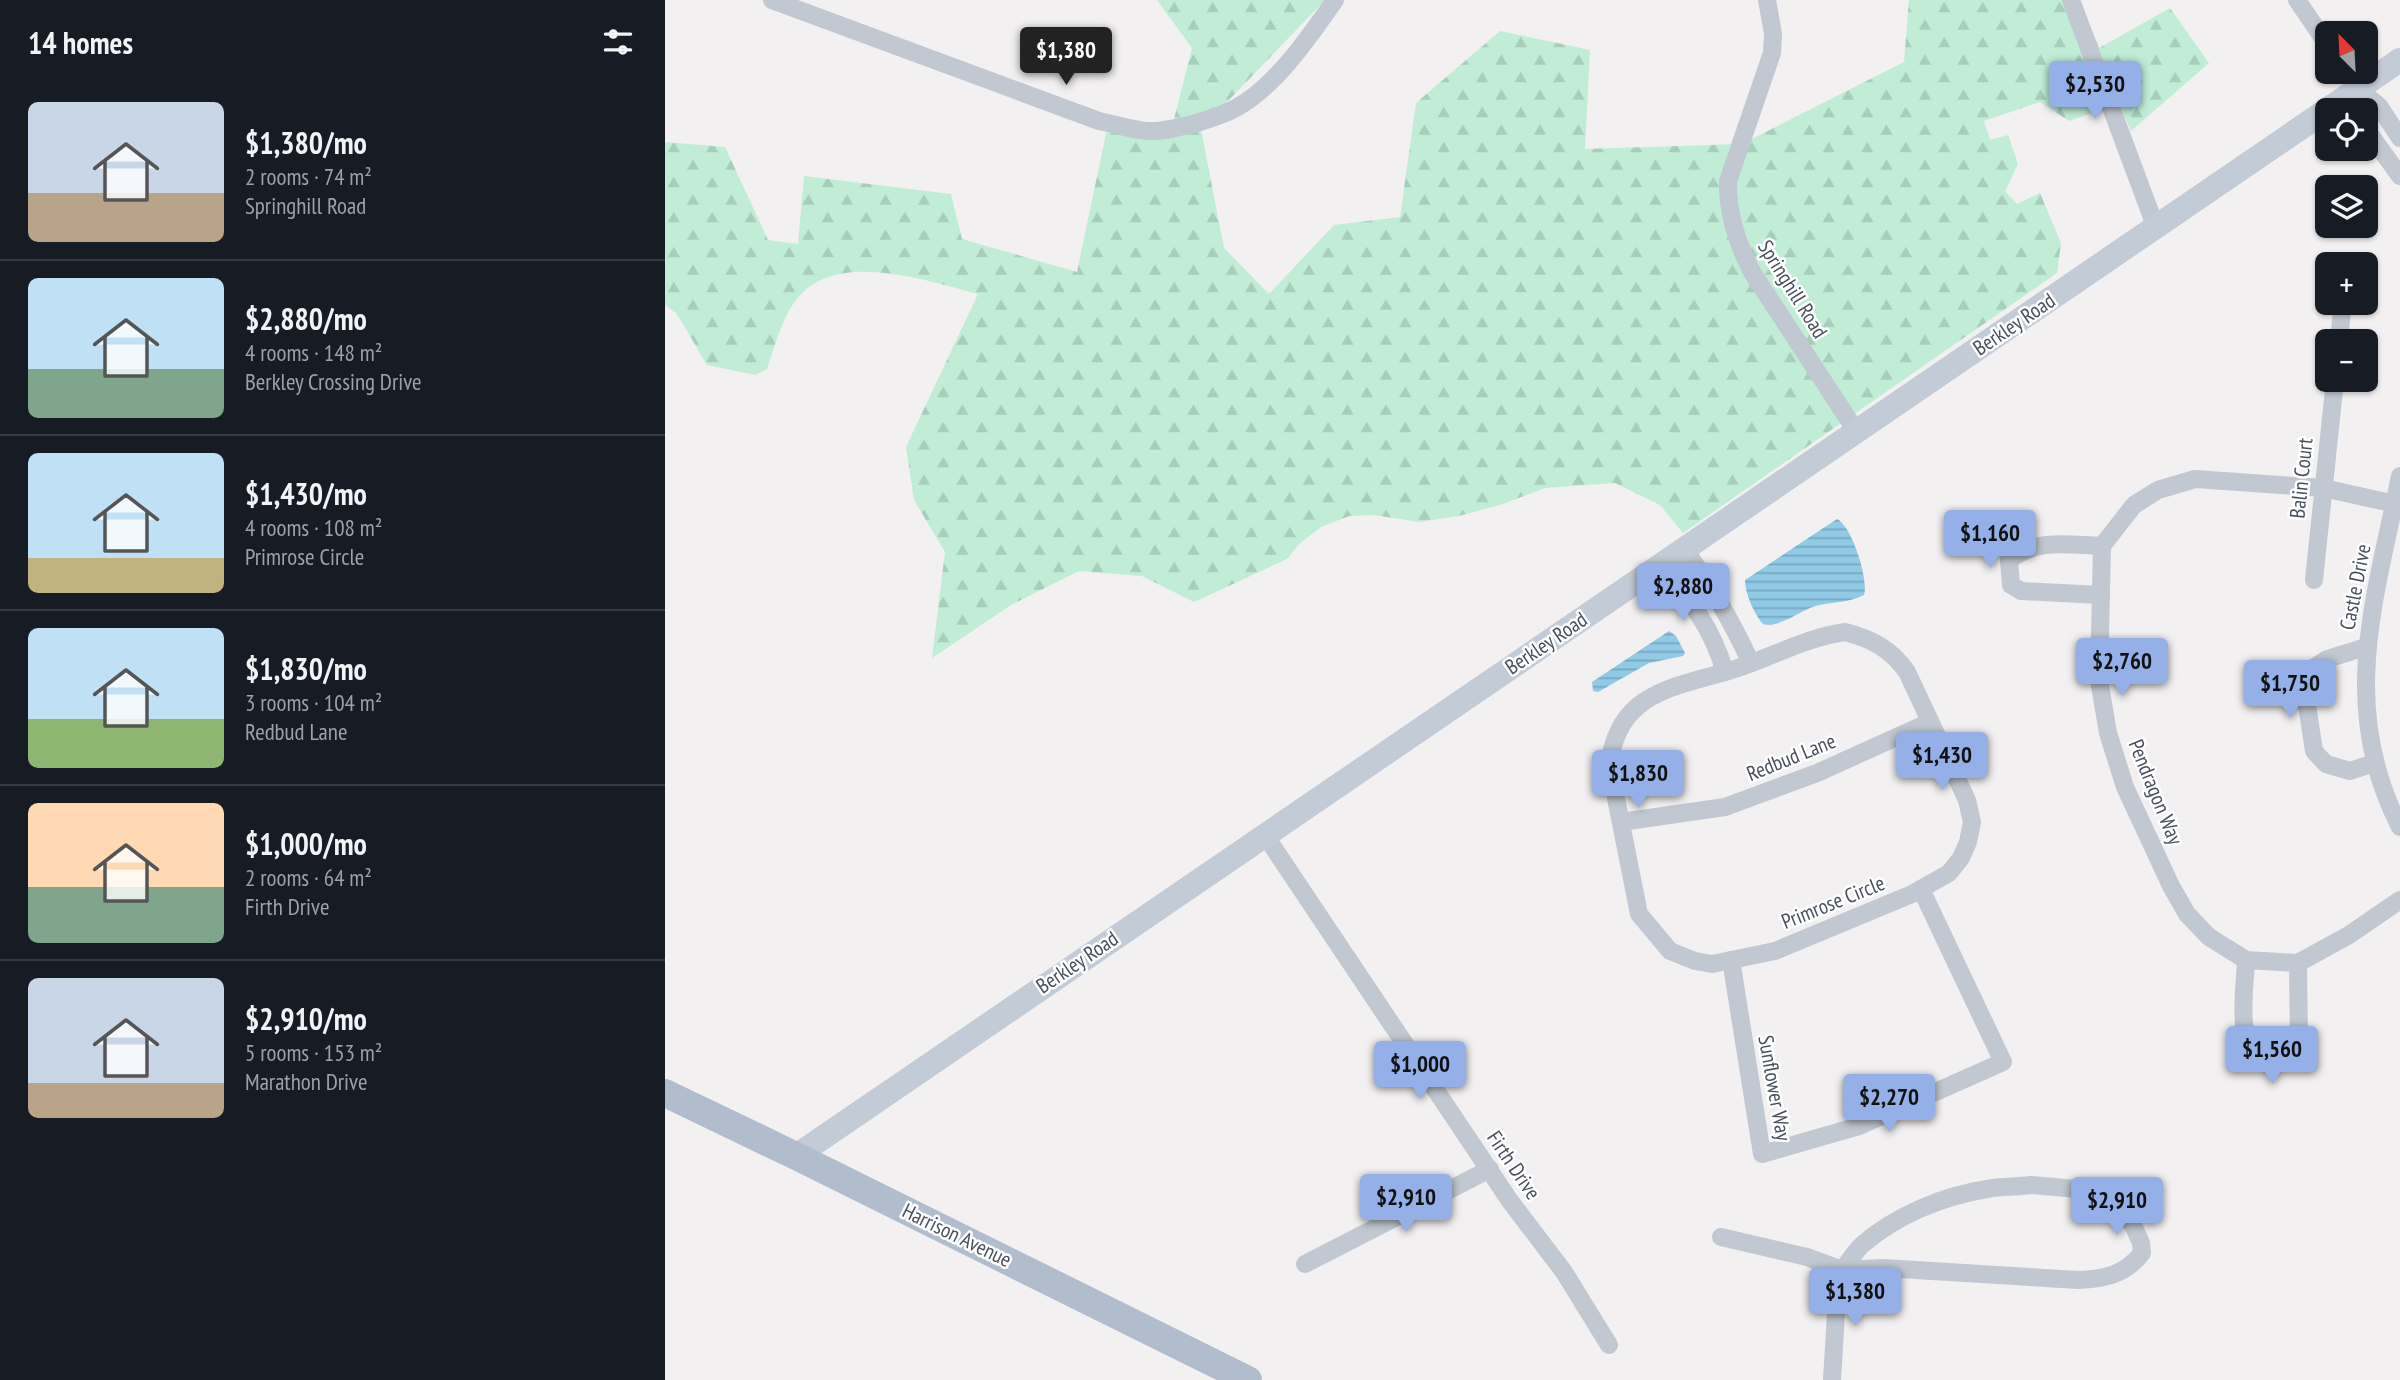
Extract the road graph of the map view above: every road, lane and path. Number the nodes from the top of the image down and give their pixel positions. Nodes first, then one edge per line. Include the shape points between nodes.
1 (772, 0) edge
2 (1335, 0) edge
3 (1767, 0) edge
4 (2071, 0) edge
5 (2297, 0) edge
6 (2315, 26) edge
7 (2400, 60) edge
8 (2355, 90) edge
9 (2400, 138) edge
10 (2378, 146) edge
11 (2400, 176) edge
12 (2156, 228) junction
13 (2334, 392) edge
14 (1856, 430) junction
15 (2400, 476) edge
16 (2323, 488) junction
17 (2398, 503) edge
18 (2102, 546) junction
19 (1684, 549) junction
20 (1660, 565) junction
21 (2314, 580) dead end
22 (2101, 594) junction
23 (2366, 647) junction
24 (1751, 663) junction
25 (1725, 672) junction
26 (1930, 722) junction
27 (2374, 762) junction
28 (1621, 822) junction
29 (2400, 827) edge
30 (1265, 835) junction
31 (1921, 889) junction
32 (2400, 900) edge
33 (1731, 960) junction
34 (2246, 960) junction
35 (2298, 962) junction
36 (665, 1093) edge
37 (796, 1156) junction
38 (1490, 1169) junction
39 (1721, 1237) dead end
40 (1305, 1264) dead end
41 (1842, 1270) junction
42 (1609, 1345) dead end
43 (1248, 1380) edge
44 (1832, 1380) edge

1 - 2 street via 1099,121 1148,131 1180,128 1238,107 1280,70
3 - 14 street, Springhill Road via 1772,52 1728,181 1730,219 1752,272
4 - 12 street
5 - 6 street
7 - 8 street, Berkley Road
8 - 9 street via 2379,106
8 - 12 street, Berkley Road
10 - 11 street
12 - 14 street, Berkley Road
13 - 16 street, Balin Court
14 - 19 street, Berkley Road
15 - 17 street, Castle Drive
16 - 17 street
16 - 18 street via 2195,479 2158,490 2134,505
16 - 21 street, Balin Court
17 - 23 street, Castle Drive
18 - 22 street, Pendragon Way
18 - 22 street via 2040,545 2009,560 2011,584 2021,591
19 - 20 street, Berkley Road
19 - 24 street via 1733,624
20 - 25 street via 1698,611 1717,643
20 - 30 street, Berkley Road
22 - 34 street, Pendragon Way via 2099,680 2108,733 2125,787 2187,914 2209,937
23 - 27 street, Castle Drive via 2367,727
23 - 27 street via 2312,668 2307,705 2314,751 2326,764 2350,771
24 - 25 street, Primrose Circle
24 - 26 street, Primrose Circle via 1827,634 1862,636 1897,657
25 - 28 street, Primrose Circle via 1657,694 1621,725 1609,763
26 - 28 street, Redbud Lane via 1817,773 1725,807
26 - 31 street, Primrose Circle via 1967,800 1972,821 1961,858 1949,873
27 - 29 street, Castle Drive
28 - 33 street, Primrose Circle via 1639,914 1657,937 1670,951 1695,961
30 - 37 street, Berkley Road
30 - 38 street, Firth Drive
31 - 33 street, Primrose Circle via 1775,951
31 - 33 street, Sunflower Way via 2003,1062 1859,1126 1762,1154
32 - 35 street
34 - 35 street, Pendragon Way
34 - 35 street via 2246,1041 2256,1058 2272,1066 2294,1056 2299,1045
36 - 37 main road, Harrison Avenue
37 - 43 main road, Harrison Avenue
38 - 40 street
38 - 42 street, Firth Drive via 1564,1272
39 - 41 street
41 - 41 street via 1860,1247 1944,1198 2031,1185 2089,1190 2106,1197 2133,1225 2142,1253 2122,1272 2098,1279
41 - 44 street

